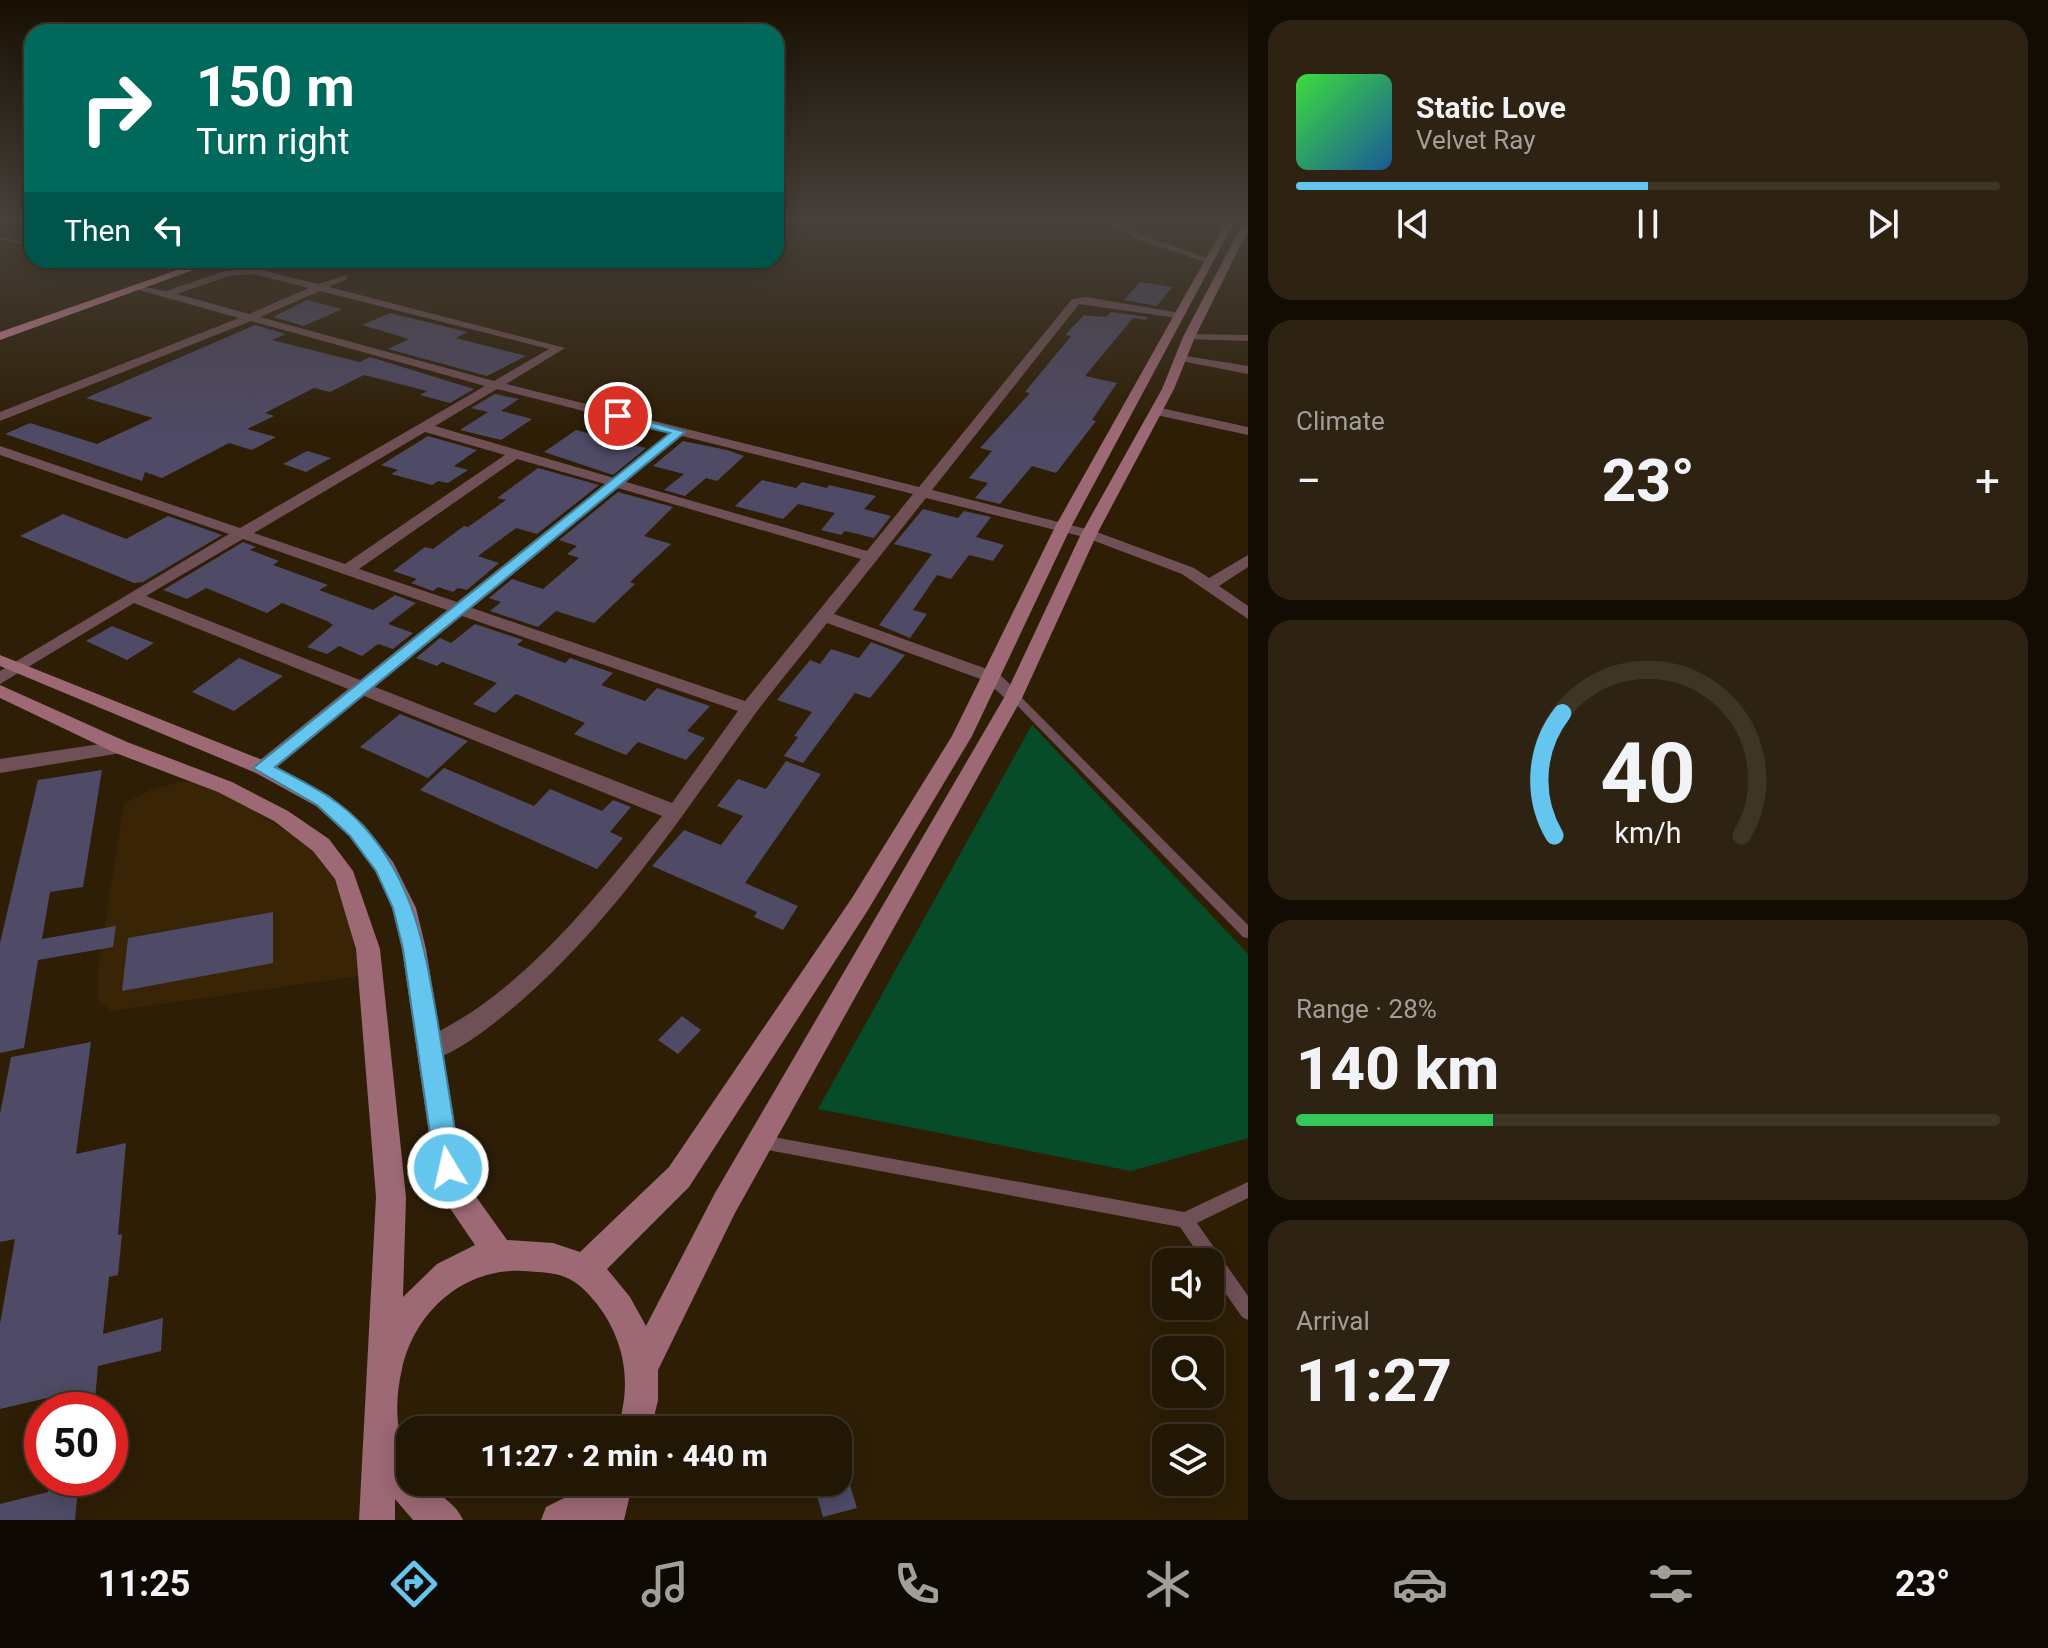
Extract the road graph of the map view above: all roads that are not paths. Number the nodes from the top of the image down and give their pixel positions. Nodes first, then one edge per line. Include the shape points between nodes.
1 (104, 290) edge
2 (131, 290) edge
3 (149, 290) edge
4 (181, 290) edge
5 (314, 290) edge
6 (326, 290) edge
7 (1191, 290) edge
8 (1211, 290) edge
9 (166, 295) junction
10 (1177, 315) junction
11 (249, 318) junction
12 (0, 326) edge
13 (0, 336) edge
14 (1189, 337) junction
15 (1248, 338) edge
16 (1180, 358) junction
17 (1248, 370) edge
18 (494, 385) junction
19 (1156, 411) junction
20 (0, 417) edge
21 (424, 427) junction
22 (1248, 431) edge
23 (679, 432) junction
24 (0, 450) edge
25 (515, 454) junction
26 (618, 482) junction
27 (924, 492) junction
28 (1063, 527) junction
29 (240, 534) junction
30 (1089, 534) junction
31 (870, 557) junction
32 (1248, 560) edge
33 (346, 570) junction
34 (1209, 585) junction
35 (133, 597) junction
36 (1240, 600) edge
37 (457, 609) junction
38 (1248, 614) edge
39 (822, 616) junction
40 (6, 669) edge
41 (992, 677) junction
42 (363, 689) junction
43 (0, 691) edge
44 (1014, 696) junction
45 (749, 709) junction
46 (120, 747) junction
47 (0, 766) edge
48 (263, 768) junction
49 (286, 780) junction
50 (260, 805) junction
51 (676, 813) junction
52 (1248, 933) edge
53 (430, 1050) junction
54 (762, 1142) junction
55 (1248, 1190) edge
56 (1185, 1220) junction
57 (500, 1255) junction
58 (584, 1270) junction
59 (1248, 1311) edge
60 (385, 1366) junction
61 (642, 1367) junction
62 (639, 1416) edge
63 (381, 1423) junction
64 (593, 1496) edge
65 (612, 1496) edge
66 (377, 1520) edge
67 (445, 1520) edge
68 (559, 1520) edge
69 (606, 1520) edge

1 - 12 highway
2 - 13 highway
3 - 9 street
4 - 9 street
5 - 11 street
6 - 18 street via 559,348
7 - 10 main road
8 - 14 main road
9 - 11 street
10 - 27 street via 1076,301
10 - 28 main road
11 - 18 street
11 - 20 street
14 - 15 street
14 - 16 main road
16 - 17 street
16 - 19 main road
18 - 21 street
18 - 23 street
19 - 22 street
19 - 30 main road
21 - 25 street
21 - 29 street
23 - 26 street
23 - 27 street
24 - 29 street
25 - 26 street
25 - 33 street
26 - 31 street
26 - 37 street
27 - 28 street
27 - 31 street
28 - 30 street
28 - 41 main road
29 - 33 street
29 - 35 street
30 - 34 street
30 - 44 main road
31 - 39 street
32 - 34 street
33 - 37 street
34 - 36 street
35 - 40 street
35 - 42 street
36 - 38 street
37 - 42 street
37 - 45 street
39 - 41 street
39 - 45 street
40 - 48 main road
41 - 44 street
41 - 58 main road via 860,904 679,1177
42 - 48 street
42 - 51 street
43 - 46 main road
44 - 52 lane
44 - 54 main road
45 - 51 street
46 - 47 street
46 - 50 main road
48 - 49 main road
49 - 50 main road
49 - 53 main road via 323,801 357,831 385,868 404,908
50 - 60 main road via 321,845 345,877 368,949 391,1197
51 - 53 street via 556,956 488,1014
53 - 57 main road via 455,1191
54 - 56 lane
54 - 61 main road
55 - 56 lane
56 - 59 lane
57 - 58 main road via 557,1258
57 - 60 main road via 473,1261 434,1284 404,1321
58 - 61 main road via 628,1320
60 - 63 main road
61 - 62 main road
63 - 66 main road
63 - 67 main road via 400,1477
64 - 68 main road
65 - 69 main road

